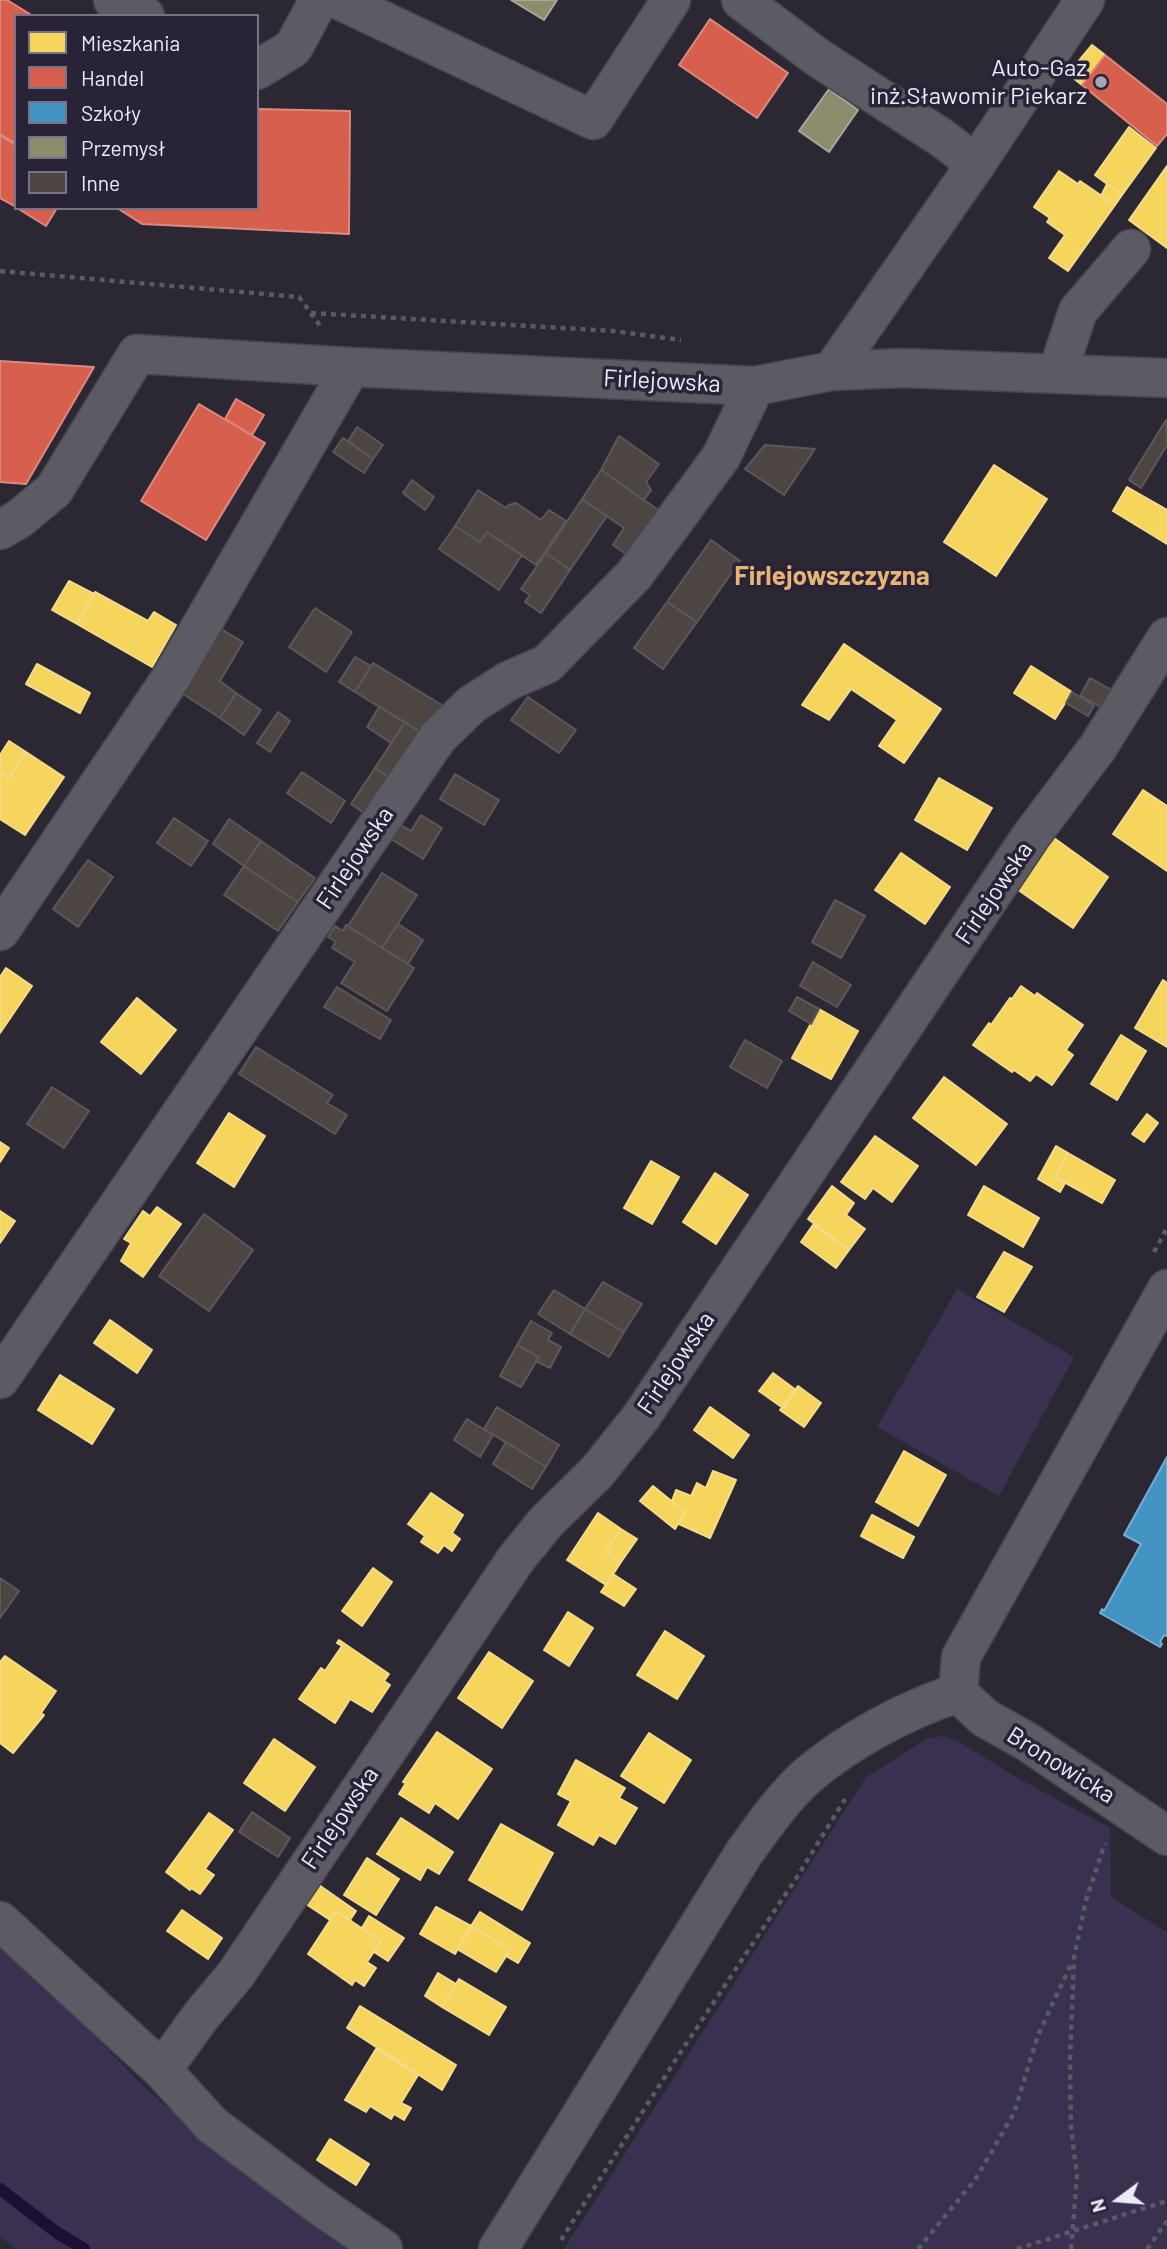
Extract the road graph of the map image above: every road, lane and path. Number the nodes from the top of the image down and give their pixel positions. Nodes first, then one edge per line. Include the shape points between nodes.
1 (113, 0) edge
2 (319, 0) edge
3 (339, 0) edge
4 (671, 0) edge
5 (741, 0) edge
6 (1085, 0) edge
7 (141, 14) edge
8 (259, 69) edge
9 (976, 164) junction
10 (1131, 249) dead end
11 (0, 271) edge
12 (311, 313) junction
13 (691, 341) dead end
14 (351, 367) junction
15 (832, 371) junction
16 (1057, 373) junction
17 (1167, 377) edge
18 (755, 386) junction
19 (0, 530) edge
20 (1167, 637) edge
21 (0, 931) edge
22 (1167, 1289) edge
23 (0, 1378) edge
24 (958, 1693) junction
25 (847, 1795) dead end
26 (1120, 1802) junction
27 (1167, 1836) edge
28 (0, 1921) edge
29 (1074, 1958) junction
30 (163, 2070) junction
31 (1167, 2201) edge
32 (1167, 2221) edge
33 (1073, 2232) junction
34 (561, 2240) dead end
35 (383, 2249) edge
36 (498, 2249) edge
37 (918, 2249) edge
38 (1017, 2249) edge
39 (1071, 2249) edge
40 (1147, 2249) edge

1 - 7 street
2 - 8 street via 293,48
3 - 4 street via 593,120
5 - 9 street
6 - 9 street
9 - 15 street
10 - 16 street via 1078,311
11 - 12 path via 299,297
12 - 13 path via 613,331
12 - 14 path
14 - 18 street, Firlejowska
14 - 19 street, Firlejowska via 137,354 54,490
14 - 21 street via 171,678
15 - 16 street, Firlejowska via 903,368
15 - 18 street, Firlejowska
16 - 17 street, Firlejowska
18 - 23 street, Firlejowska via 721,457 634,576 547,664 508,681 471,705 439,737
20 - 30 street, Firlejowska via 1098,747 1031,836 640,1417 597,1472 516,1559 236,1974
22 - 24 street via 961,1657
24 - 26 street, Bronowicka via 985,1718
24 - 36 street via 923,1704 867,1735 806,1777 774,1813
25 - 34 path
26 - 27 street, Bronowicka
26 - 29 path via 1086,1900
28 - 30 street
29 - 33 path via 1070,2101 1077,2176
29 - 37 path via 1038,2035 1014,2113 975,2180
30 - 35 street via 212,2125
31 - 33 path
32 - 40 path
33 - 38 path
33 - 39 path

